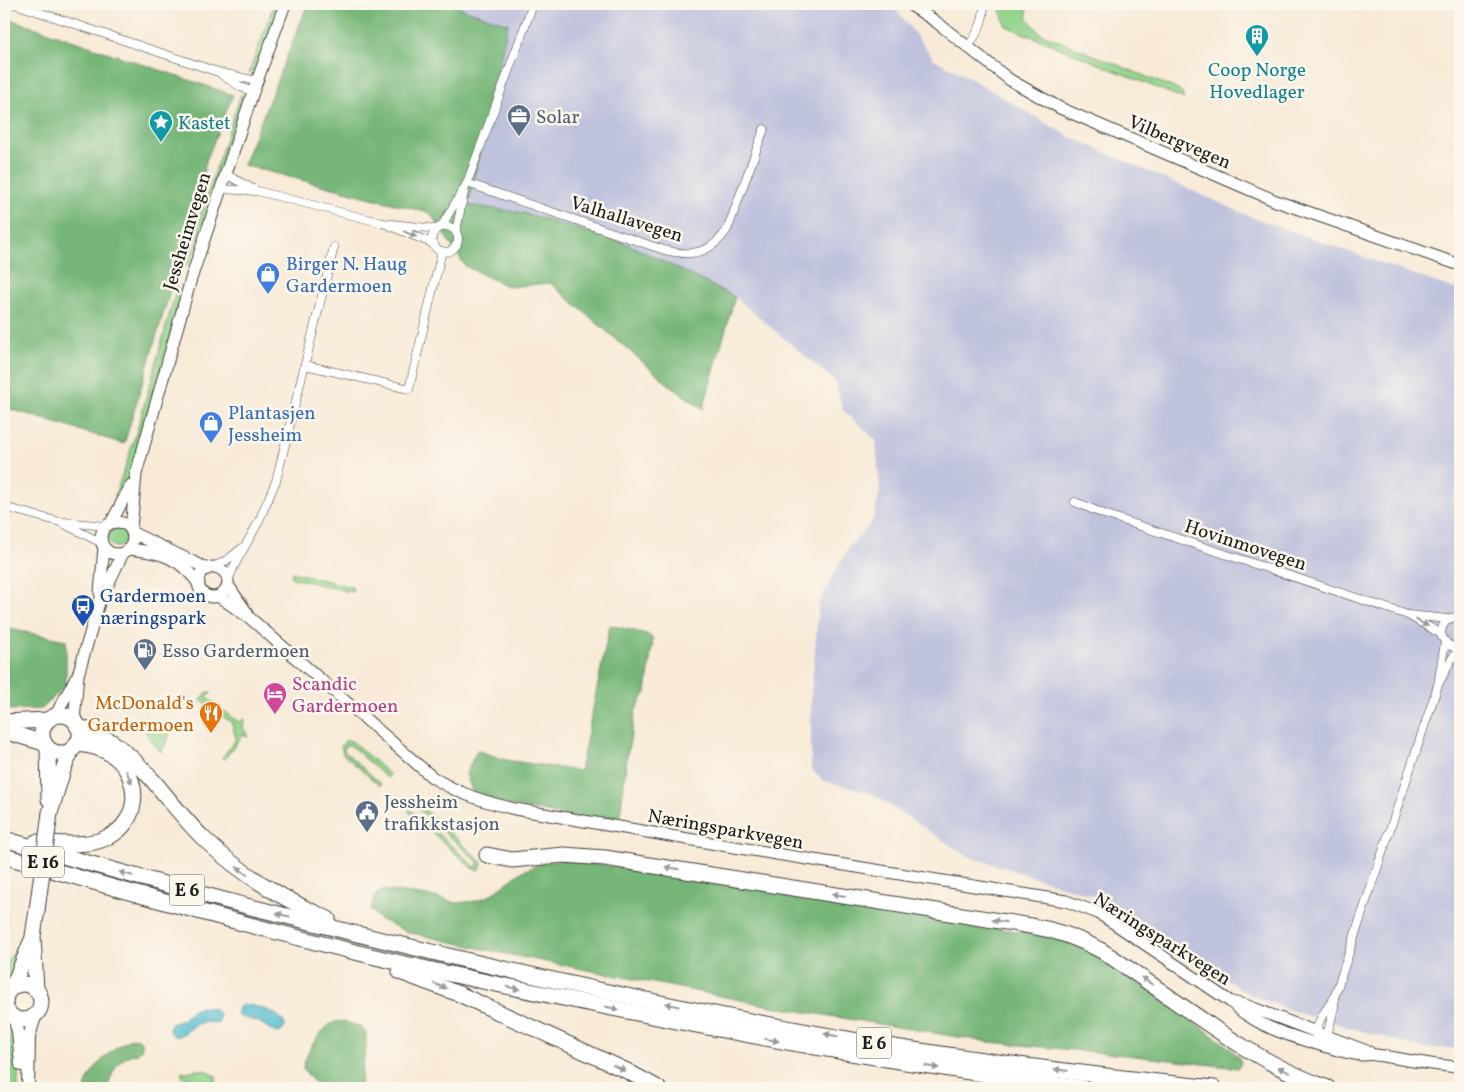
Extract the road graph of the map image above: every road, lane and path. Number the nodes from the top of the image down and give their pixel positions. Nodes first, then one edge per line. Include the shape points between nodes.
1 (15, 4) edge
2 (285, 4) edge
3 (533, 4) edge
4 (909, 4) edge
5 (984, 4) edge
6 (968, 47) junction
7 (218, 72) junction
8 (254, 86) junction
9 (764, 129) dead end
10 (225, 174) junction
11 (466, 184) junction
12 (221, 189) junction
13 (257, 191) junction
14 (383, 223) junction
15 (439, 228) junction
16 (456, 231) junction
17 (434, 244) junction
18 (334, 247) dead end
19 (442, 251) junction
20 (1460, 265) edge
21 (305, 365) junction
22 (136, 474) junction
23 (1075, 502) dead end
24 (4, 507) edge
25 (60, 522) junction
26 (109, 525) junction
27 (132, 531) junction
28 (103, 545) junction
29 (246, 545) junction
30 (126, 551) junction
31 (210, 568) junction
32 (228, 583) junction
33 (199, 584) junction
34 (218, 596) junction
35 (99, 603) junction
36 (1408, 615) junction
37 (1460, 617) edge
38 (251, 619) junction
39 (1448, 619) junction
40 (1441, 634) junction
41 (1444, 642) junction
42 (1460, 648) edge
43 (78, 675) junction
44 (1438, 685) junction
45 (51, 718) junction
46 (4, 722) edge
47 (76, 724) junction
48 (4, 731) edge
49 (46, 745) junction
50 (74, 747) junction
51 (50, 813) junction
52 (7, 840) edge
53 (487, 855) dead end
54 (4, 856) edge
55 (4, 918) edge
56 (4, 932) edge
57 (34, 936) junction
58 (364, 936) junction
59 (363, 954) junction
60 (36, 989) junction
61 (8, 991) edge
62 (1334, 998) junction
63 (1231, 1002) junction
64 (9, 1015) edge
65 (35, 1016) junction
66 (1315, 1032) junction
67 (1327, 1036) junction
68 (1318, 1044) junction
69 (1375, 1054) junction
70 (1460, 1067) edge
71 (1051, 1084) junction
72 (22, 1088) edge
73 (28, 1088) edge
74 (658, 1088) edge
75 (1033, 1088) edge
76 (1083, 1088) edge
77 (1214, 1088) edge
78 (1328, 1088) edge

1 - 7 street
2 - 8 street, Jessheimvegen
3 - 11 street
4 - 6 street, Vilbergvegen
5 - 6 street via 982,24
6 - 20 street, Vilbergvegen via 1010,80 1082,118 1276,201
7 - 8 street
7 - 8 street via 241,87
8 - 10 street, Jessheimvegen
9 - 11 street, Valhallavegen via 728,228 712,246 694,254 664,250
10 - 12 street, Jessheimvegen
10 - 13 street
11 - 15 street
11 - 16 street
12 - 13 street
12 - 22 street, Jessheimvegen via 191,279
13 - 14 street
14 - 15 street
14 -> 17 street
15 - 16 street via 449,226
15 - 17 street via 433,236
16 - 19 street via 456,246
17 - 19 street
18 - 21 street
19 - 21 street via 409,389
21 - 29 street via 276,481
22 - 26 street, Jessheimvegen
22 - 27 street, Jessheimvegen
23 - 36 street, Hovinmovegen
24 - 25 street
25 - 26 street
25 - 28 street
26 - 27 street via 124,523
26 - 28 street via 101,537
27 - 30 street via 133,542
27 - 31 street, Næringsparkvegen
28 - 30 street via 110,553
28 - 35 street
29 - 31 street
29 - 32 street
30 - 33 street, Næringsparkvegen via 163,554 183,566
30 - 35 street
31 - 32 street, Næringsparkvegen via 222,571
31 - 33 street via 201,574
32 - 34 street
32 - 38 street, Næringsparkvegen
33 - 34 street, Næringsparkvegen via 205,595
34 - 38 street, Næringsparkvegen
35 - 43 street
36 - 39 street, Hovinmovegen
36 -> 40 street, Hovinmovegen
37 - 39 street, Hovinmovegen
38 - 63 street, Næringsparkvegen via 432,778 466,796 516,809 1066,901 1107,918
39 - 40 street
40 - 41 street
41 - 42 street
41 - 44 street
42 - 44 street
43 - 45 street
43 - 47 street
44 - 62 street
45 - 46 highway
45 - 47 highway via 65,716
45 - 49 highway, E 16 via 42,731
47 - 50 highway, E 16 via 79,732
58 -> 47 highway, E 6 via 298,906 245,873 204,838 128,754 114,743
48 - 49 highway
49 - 50 highway via 57,752
49 - 51 highway, E 16
50 - 51 highway, E 16
50 -> 52 highway, E 6 via 91,746 105,750 126,770 133,784 134,802 126,822 108,838 90,843
51 - 57 highway, E 16, bridge
58 -> 52 highway, E 6
78 -> 53 highway via 1302,1079 1238,1044 1102,951 1061,932 605,858 564,855 512,860
54 - 59 highway, E 6
55 - 56 street
57 - 60 highway, E 16
57 - 61 highway, E 16
77 -> 58 highway, E 6 via 981,1060 873,1043 538,977
59 -> 71 highway, E 6 via 688,1024 869,1057
59 -> 74 highway, E 6 via 385,967 459,994 628,1071
60 - 61 highway via 25,983
60 - 65 highway, E 16 via 41,1005
61 - 64 highway via 5,1000
62 - 66 street
62 - 67 street
63 - 66 street, Næringsparkvegen
63 - 68 street, Næringsparkvegen via 1242,1013 1272,1029
64 - 65 highway via 25,1020
64 - 72 main road via 21,1053
65 - 73 main road via 29,1037
66 - 67 street, Næringsparkvegen
66 - 68 street
67 - 68 street
67 - 69 street, Næringsparkvegen
68 - 69 street, Næringsparkvegen via 1361,1055
69 - 70 street, Næringsparkvegen via 1423,1064
71 - 75 highway, E 6
71 - 76 highway, E 6

